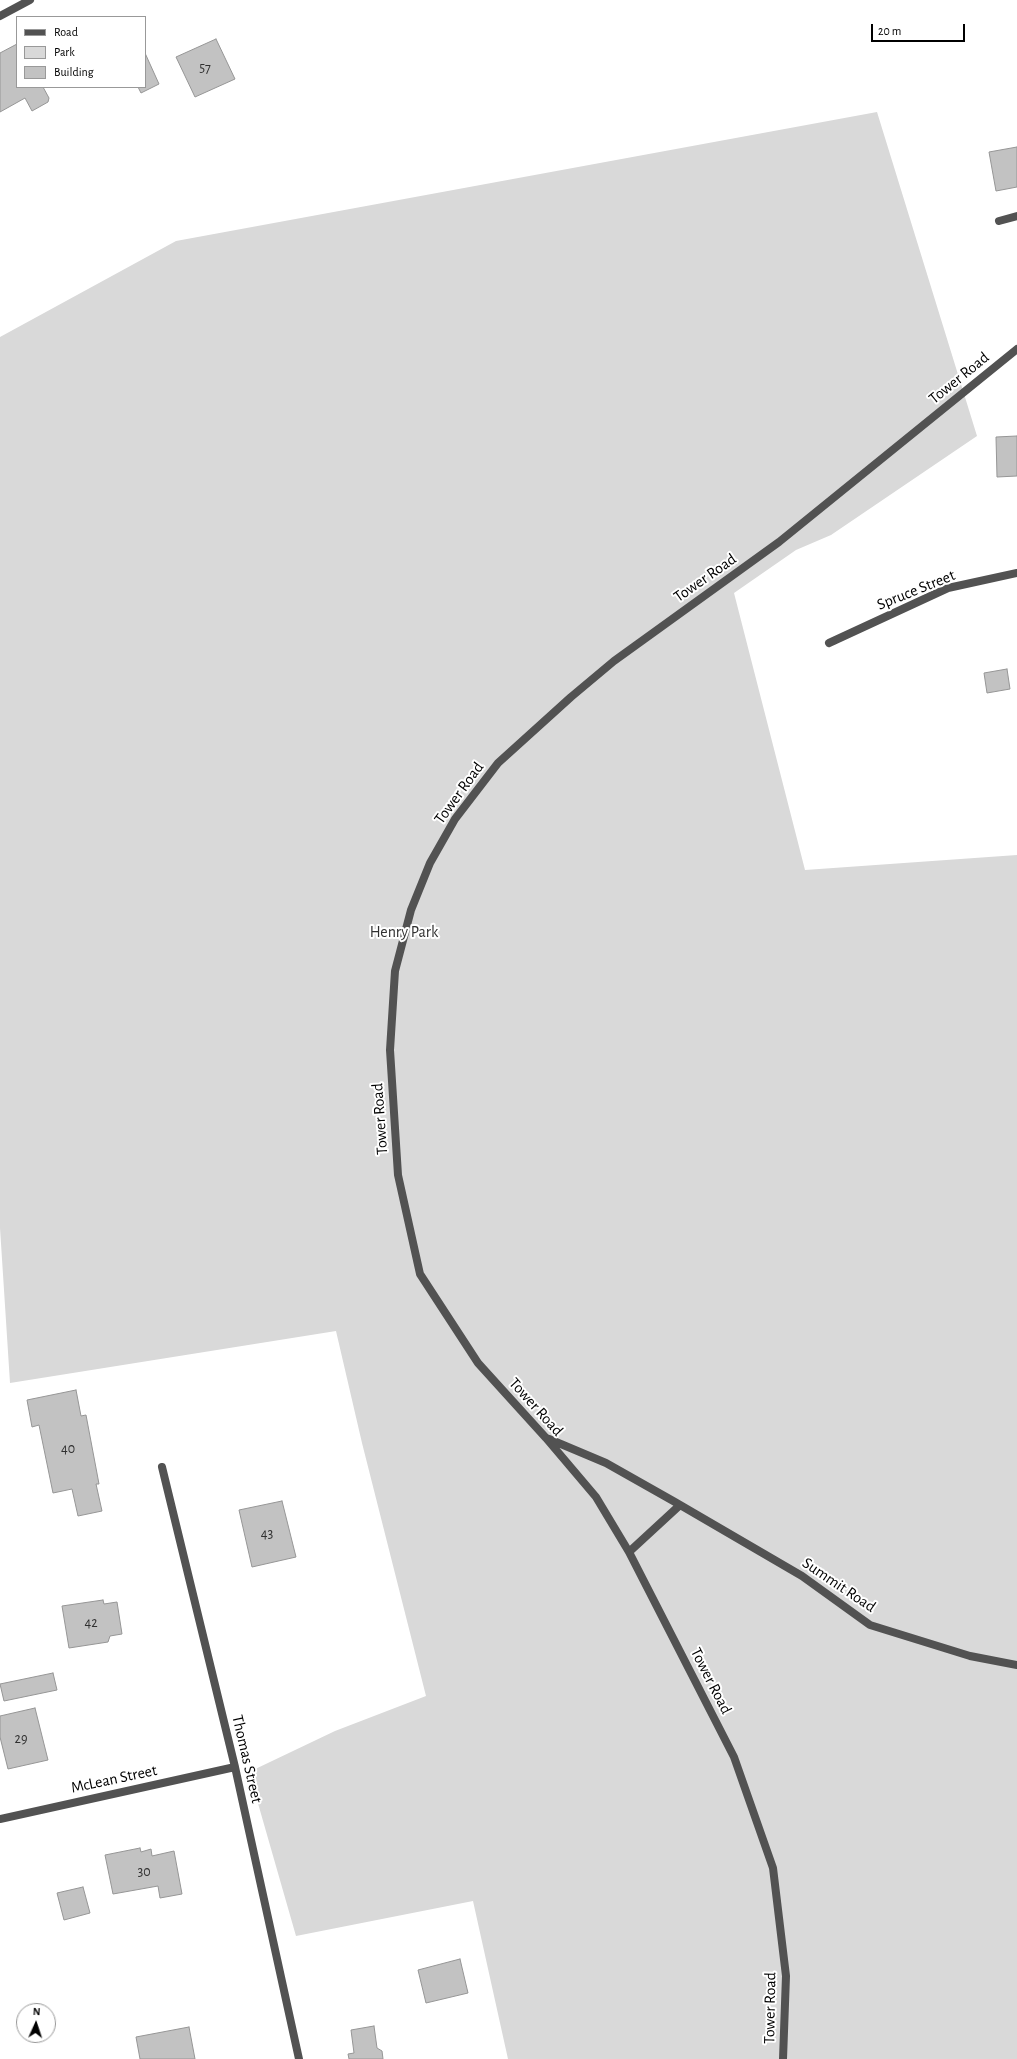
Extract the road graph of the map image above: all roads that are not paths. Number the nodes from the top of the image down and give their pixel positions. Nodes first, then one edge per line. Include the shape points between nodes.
1 (30, 0) edge
2 (0, 16) edge
3 (1017, 216) edge
4 (999, 222) dead end
5 (1017, 349) edge
6 (1017, 573) edge
7 (829, 643) dead end
8 (546, 1438) junction
9 (162, 1467) dead end
10 (680, 1505) junction
11 (628, 1552) junction
12 (1017, 1665) edge
13 (235, 1767) junction
14 (0, 1819) edge
15 (299, 2059) edge
16 (783, 2059) edge

1 - 2 street
3 - 4 street
5 - 8 street, Tower Road via 778,542 614,660 518,744 482,782 455,820 441,842 420,886 402,938 395,971 390,1023 398,1175 420,1274 478,1363
6 - 7 street, Spruce Street via 948,588
8 - 10 street, Summit Road via 606,1463
8 - 11 street, Tower Road via 596,1497
9 - 13 street, Thomas Street
10 - 11 street
10 - 12 street, Summit Road via 802,1576 870,1625 970,1656
11 - 16 street, Tower Road via 734,1757 773,1868 786,1976
13 - 14 street, McLean Street
13 - 15 street, Thomas Street

